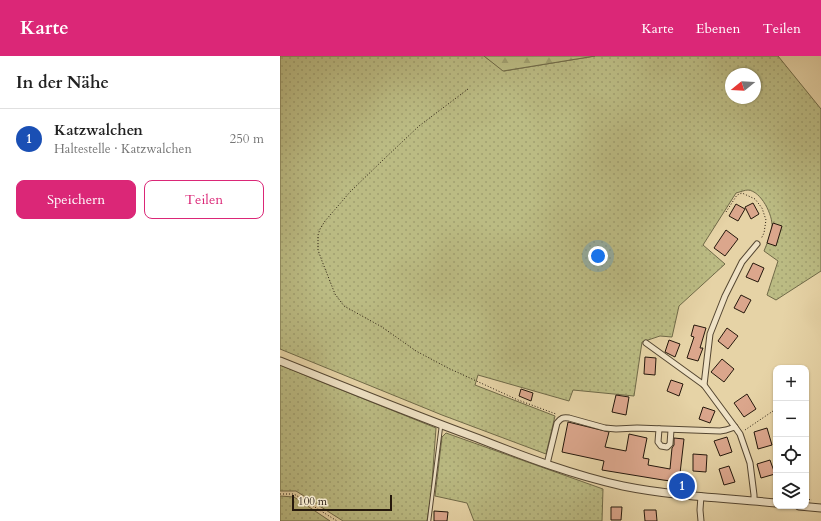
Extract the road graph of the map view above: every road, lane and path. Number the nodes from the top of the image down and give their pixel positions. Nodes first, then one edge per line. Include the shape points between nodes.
1 (468, 89) dead end
2 (726, 212) dead end
3 (757, 244) joint
4 (646, 342) dead end
5 (280, 361) edge
6 (704, 385) junction
7 (773, 411) edge
8 (560, 419) junction
9 (441, 425) junction
10 (735, 427) junction
11 (660, 428) junction
12 (671, 430) junction
13 (740, 434) junction
14 (547, 464) junction
15 (280, 494) edge
16 (701, 496) junction
17 (754, 501) junction
18 (773, 504) edge
19 (809, 507) edge
20 (821, 508) edge
21 (337, 521) edge
22 (429, 521) edge
23 (701, 521) edge

1 - 8 path via 419,126 350,192 320,228 318,250 335,294 344,306 448,368 518,400 552,412
2 - 3 path via 737,195 742,193 755,199 762,208 766,220 764,233
3 - 6 street via 742,262 710,334
4 - 6 street
5 - 9 street
6 - 10 street
7 - 13 path
8 - 11 street via 564,417 616,429
8 - 14 street
9 - 14 street
9 - 22 lane
10 - 12 street via 720,431
10 - 13 street
11 - 12 street
11 - 12 street via 658,442 661,446 667,447 670,444
13 - 17 street via 750,462
14 - 16 street via 624,486
15 - 21 path via 294,494
16 - 17 street
16 - 23 street
17 - 18 street
19 - 20 street

